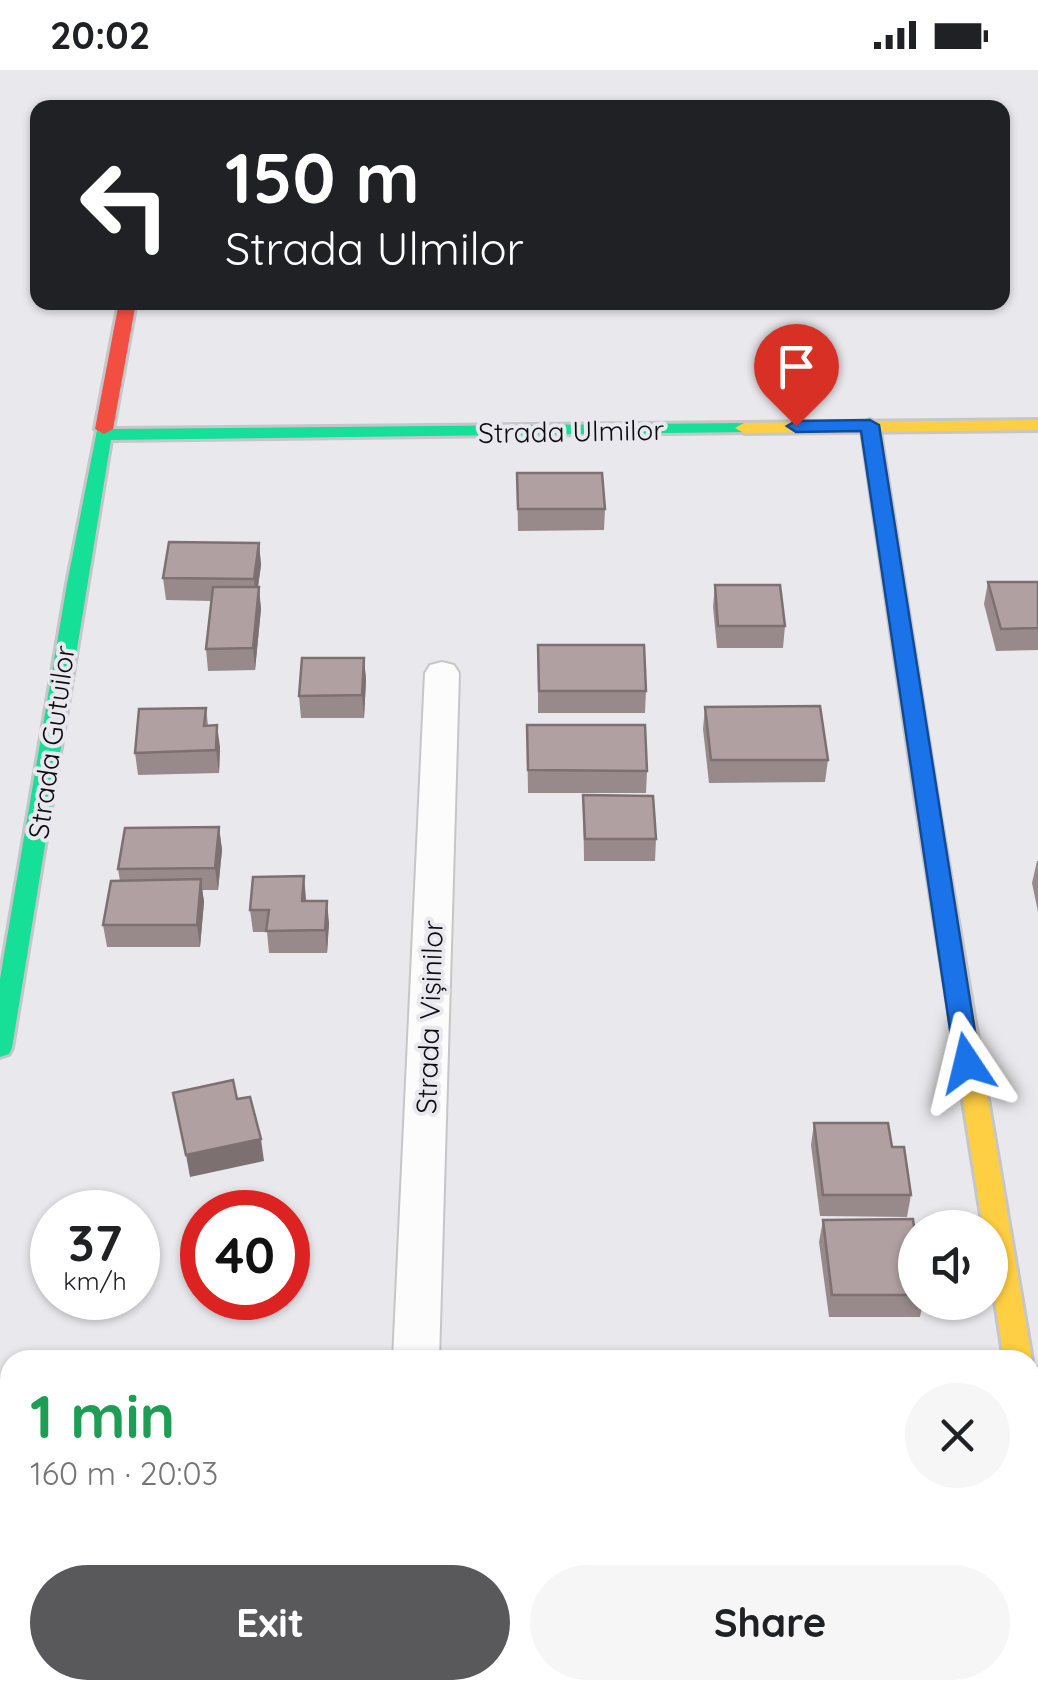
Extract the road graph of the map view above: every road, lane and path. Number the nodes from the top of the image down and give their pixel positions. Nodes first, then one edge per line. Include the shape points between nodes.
1 (127, 310) edge
2 (870, 425) junction
3 (1038, 425) edge
4 (104, 435) junction
5 (442, 673) dead end
6 (0, 1048) edge
7 (416, 1350) edge
8 (1016, 1350) edge

1 - 4 street, Strada Gutuilor
2 - 3 street, Strada Ulmilor
2 - 4 street, Strada Ulmilor
2 - 8 street via 948,951
4 - 6 street, Strada Gutuilor
5 - 7 street, Strada Vișinilor

